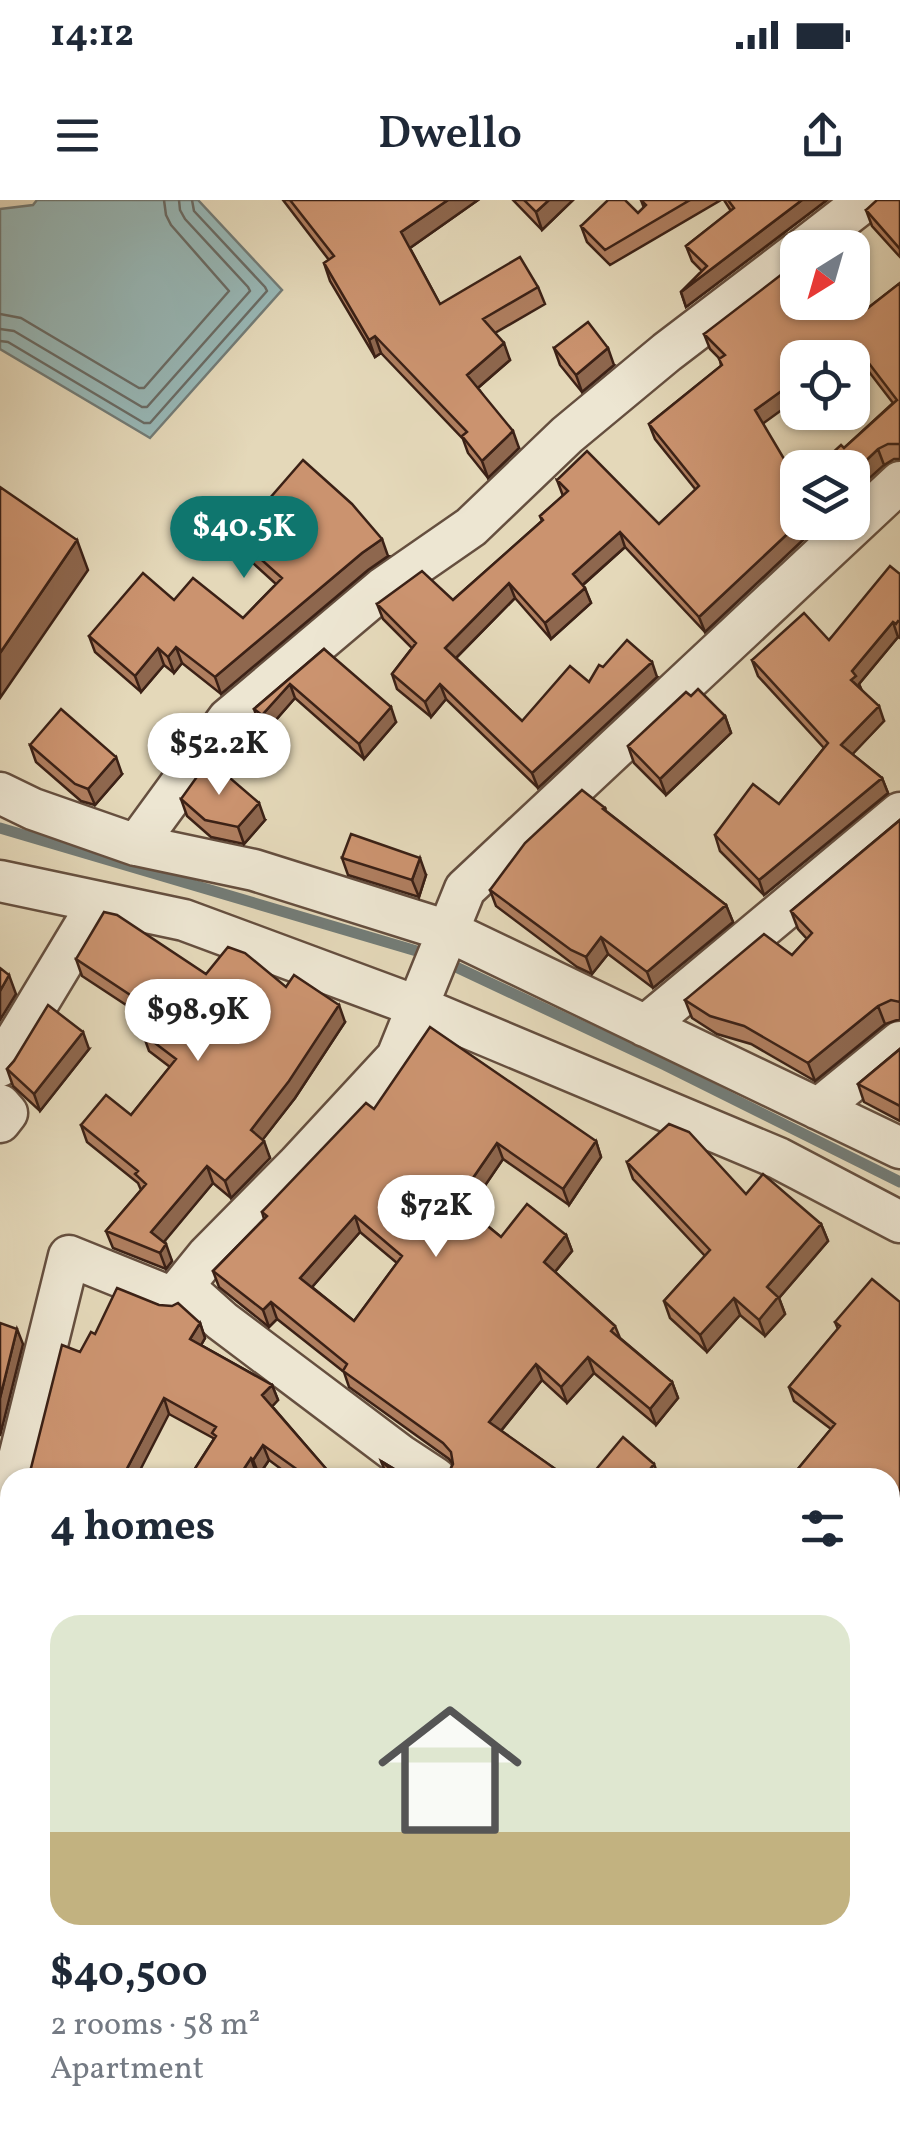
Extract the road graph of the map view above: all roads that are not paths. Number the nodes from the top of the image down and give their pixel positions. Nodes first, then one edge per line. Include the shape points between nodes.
1 (866, 200) edge
2 (827, 230) edge
3 (780, 266) edge
4 (900, 482) edge
5 (0, 793) edge
6 (900, 813) edge
7 (136, 845) junction
8 (0, 881) edge
9 (98, 902) junction
10 (448, 931) junction
11 (416, 1006) junction
12 (645, 1026) junction
13 (900, 1042) edge
14 (0, 1066) edge
15 (0, 1105) edge
16 (818, 1109) junction
17 (0, 1122) edge
18 (900, 1148) edge
19 (900, 1222) edge
20 (183, 1286) junction
21 (16, 1468) edge
22 (420, 1468) edge

1 - 2 street
3 - 7 street via 567,436 471,527 383,588 228,719
4 - 10 street via 465,889
5 - 7 street
6 - 12 street
7 - 10 street via 254,870
8 - 9 street
9 - 11 street via 184,920
9 - 14 street
10 - 11 street
10 - 12 street
11 - 19 street via 778,1158
11 - 20 street via 397,1057
12 - 16 street
13 - 16 street
15 - 17 street via 7,1112
16 - 18 street
20 - 21 street via 173,1298 69,1256
20 - 22 street

